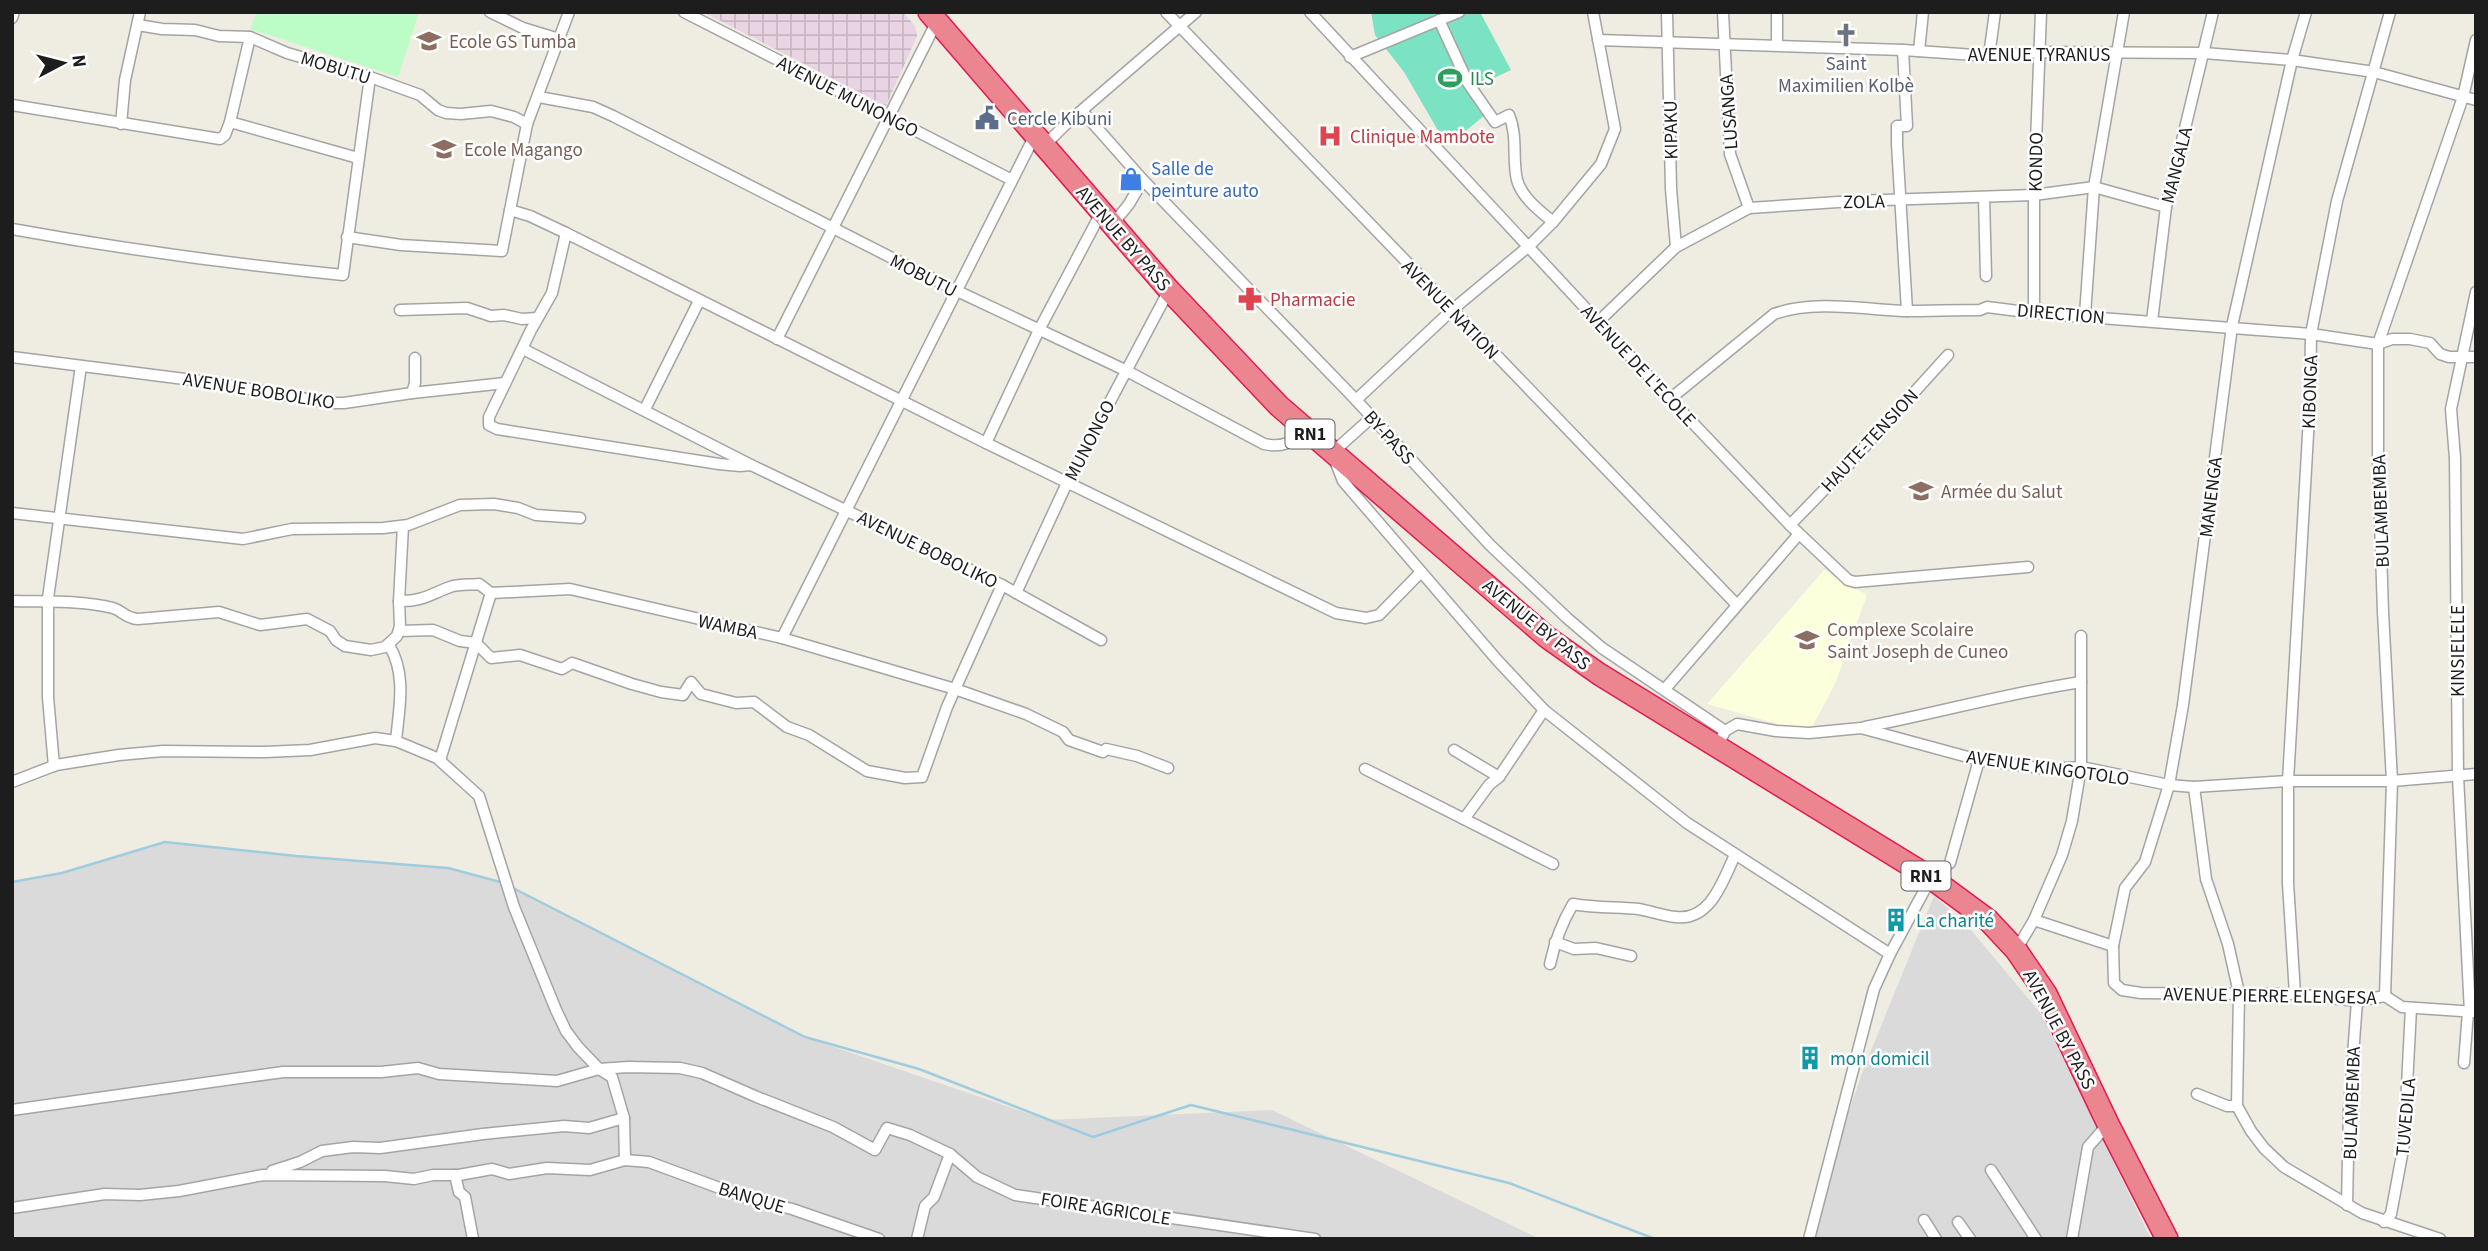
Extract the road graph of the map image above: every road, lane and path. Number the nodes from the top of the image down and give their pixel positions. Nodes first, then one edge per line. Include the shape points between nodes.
1 (14, 12) edge
2 (140, 12) edge
3 (490, 12) edge
4 (569, 12) edge
5 (684, 12) edge
6 (1166, 12) edge
7 (1196, 12) edge
8 (1310, 12) edge
9 (1459, 12) edge
10 (1594, 12) edge
11 (1667, 12) edge
12 (1723, 12) edge
13 (1777, 12) edge
14 (1923, 12) edge
15 (1995, 12) edge
16 (2041, 12) edge
17 (2124, 12) edge
18 (2213, 12) edge
19 (2306, 12) edge
20 (2390, 12) edge
21 (933, 17) edge
22 (12, 18) edge
23 (1439, 20) junction
24 (138, 24) junction
25 (1181, 27) junction
26 (250, 37) junction
27 (559, 39) junction
28 (1598, 40) junction
29 (2476, 40) edge
30 (1669, 44) junction
31 (1724, 45) junction
32 (1777, 45) junction
33 (1903, 50) junction
34 (1919, 51) junction
35 (2038, 52) junction
36 (2204, 53) junction
37 (2117, 54) junction
38 (1989, 56) junction
39 (1350, 57) junction
40 (2292, 60) junction
41 (2374, 72) junction
42 (370, 77) junction
43 (539, 97) junction
44 (2463, 97) junction
45 (2476, 100) edge
46 (12, 105) edge
47 (1082, 111) junction
48 (888, 117) junction
49 (230, 122) junction
50 (121, 124) junction
51 (527, 124) junction
52 (1040, 140) junction
53 (358, 158) junction
54 (1012, 180) junction
55 (1143, 180) junction
56 (2094, 187) junction
57 (2034, 195) junction
58 (1984, 197) junction
59 (1900, 201) junction
60 (2166, 207) junction
61 (1749, 208) junction
62 (510, 210) junction
63 (1107, 218) junction
64 (1553, 222) junction
65 (12, 229) edge
66 (834, 229) junction
67 (566, 233) junction
68 (347, 237) junction
69 (1528, 246) junction
70 (1676, 247) junction
71 (1986, 276) dead end
72 (955, 290) junction
73 (1169, 290) junction
74 (2476, 292) edge
75 (699, 301) junction
76 (400, 310) dead end
77 (1452, 310) junction
78 (1907, 311) junction
79 (2034, 313) junction
80 (2085, 315) junction
81 (537, 318) junction
82 (1598, 321) junction
83 (2152, 321) junction
84 (2232, 326) junction
85 (1039, 330) junction
86 (2311, 334) junction
87 (777, 340) junction
88 (2378, 344) junction
89 (523, 349) junction
90 (1948, 355) dead end
91 (2463, 356) junction
92 (12, 357) edge
93 (2476, 357) edge
94 (415, 358) dead end
95 (81, 366) junction
96 (1125, 370) junction
97 (505, 383) junction
98 (412, 393) junction
99 (1670, 399) junction
100 (1356, 400) junction
101 (900, 401) junction
102 (645, 409) junction
103 (1371, 418) junction
104 (1305, 430) junction
105 (986, 443) junction
106 (1332, 453) junction
107 (751, 465) junction
108 (1067, 483) junction
109 (845, 509) junction
110 (12, 513) edge
111 (580, 518) dead end
112 (58, 519) junction
113 (1790, 525) junction
114 (403, 526) junction
115 (1799, 534) junction
116 (2028, 567) dead end
117 (1421, 572) junction
118 (1002, 585) junction
119 (491, 593) junction
120 (1016, 593) junction
121 (12, 601) edge
122 (49, 601) junction
123 (399, 601) junction
124 (1737, 605) junction
125 (399, 631) junction
126 (2081, 636) dead end
127 (782, 638) junction
128 (1101, 640) dead end
129 (476, 643) junction
130 (389, 645) junction
131 (2081, 682) junction
132 (956, 689) junction
133 (1665, 689) junction
134 (1544, 710) junction
135 (1861, 728) junction
136 (1721, 738) junction
137 (396, 741) junction
138 (1454, 750) dead end
139 (440, 760) junction
140 (1979, 760) junction
141 (54, 766) junction
142 (2081, 767) junction
143 (1168, 768) dead end
144 (1364, 769) dead end
145 (2476, 774) edge
146 (2458, 776) junction
147 (1499, 777) junction
148 (2392, 781) junction
149 (12, 782) edge
150 (2288, 782) junction
151 (2169, 785) junction
152 (2194, 787) junction
153 (1464, 819) junction
154 (1735, 855) junction
155 (1950, 863) dead end
156 (1553, 864) dead end
157 (1931, 878) junction
158 (2034, 920) junction
159 (1555, 942) junction
160 (2113, 946) junction
161 (2016, 950) junction
162 (1890, 954) junction
163 (1631, 956) dead end
164 (1550, 964) dead end
165 (2113, 976) joint
166 (2239, 993) junction
167 (2295, 994) junction
168 (2385, 996) junction
169 (2357, 1000) junction
170 (2411, 1008) junction
171 (2472, 1012) edge
172 (2464, 1063) dead end
173 (599, 1069) junction
174 (2197, 1094) dead end
175 (2237, 1106) junction
176 (12, 1110) edge
177 (624, 1118) junction
178 (2108, 1124) junction
179 (950, 1154) junction
180 (625, 1160) junction
181 (1991, 1170) dead end
182 (455, 1175) junction
183 (256, 1176) junction
184 (2347, 1205) junction
185 (12, 1208) edge
186 (1924, 1220) dead end
187 (1958, 1222) dead end
188 (2384, 1222) junction
189 (474, 1239) edge
190 (879, 1239) edge
191 (917, 1239) edge
192 (1315, 1239) edge
193 (1809, 1239) edge
194 (1936, 1239) edge
195 (1970, 1239) edge
196 (2036, 1239) edge
197 (2072, 1239) edge
198 (2166, 1239) edge
199 (2440, 1239) edge

1 - 22 street
2 - 24 street
3 - 27 street
4 - 27 street
5 - 48 street, AVENUE MUNONGO
6 - 25 street, AVENUE NATION
7 - 25 street
8 - 39 street, AVENUE DE L'ECOLE
9 - 23 street
10 - 28 street
11 - 30 street, KIPAKU
12 - 31 street, LUSANGA
13 - 32 street
14 - 34 street
15 - 38 street
16 - 35 street, KONDO
17 - 37 street
18 - 36 street, MANGALA
19 - 40 street, MANENGA
20 - 41 street, KIBONGA
21 - 48 street
21 - 52 highway, AVENUE BY PASS / RN1
23 - 39 street
23 - 64 street via 1468,83 1495,122 1509,115 1518,181 1533,205
24 - 26 street, MOBUTU
24 - 50 street
25 - 47 street
25 - 77 street, AVENUE NATION
26 - 42 street, MOBUTU
26 - 49 street
27 - 43 street
28 - 30 street, AVENUE TYRANUS
28 - 64 street via 1615,129 1601,164
29 - 44 street, BULAMBEMBA
30 - 31 street, AVENUE TYRANUS
30 - 70 street, KIPAKU
31 - 32 street, AVENUE TYRANUS
31 - 61 street, LUSANGA via 1730,154
32 - 33 street, AVENUE TYRANUS
33 - 34 street, AVENUE TYRANUS
33 - 59 street via 1906,126 1897,126
34 - 38 street, AVENUE TYRANUS
35 - 37 street, AVENUE TYRANUS
35 - 38 street, AVENUE TYRANUS
35 - 57 street, KONDO
36 - 37 street, AVENUE TYRANUS
36 - 40 street, AVENUE TYRANUS
36 - 60 street, MANGALA
37 - 56 street
39 - 69 street, AVENUE DE L'ECOLE
40 - 41 street, AVENUE TYRANUS
40 - 84 street, MANENGA
41 - 44 street, AVENUE TYRANUS
41 - 86 street, KIBONGA via 2337,201
42 - 51 street, MOBUTU via 420,95 446,113 491,111
42 - 53 street
43 - 51 street
43 - 66 street, MOBUTU via 593,107
44 - 45 street, AVENUE TYRANUS
44 - 88 street, BULAMBEMBA
46 - 50 street
47 - 52 street
47 - 55 street, BY-PASS
48 - 54 street, AVENUE MUNONGO
48 - 66 street
49 - 50 street via 219,139
49 - 53 street
51 - 62 street
52 - 54 street
52 - 63 highway, AVENUE BY PASS / RN1
53 - 68 street
54 - 72 street
55 - 63 street via 1129,204
55 - 100 street, BY-PASS
56 - 57 street, ZOLA
56 - 60 street, ZOLA
56 - 80 street
57 - 58 street, ZOLA
57 - 79 street, KONDO
58 - 59 street, ZOLA
58 - 71 street
59 - 61 street, ZOLA
59 - 78 street
60 - 83 street, MANGALA
61 - 70 street, ZOLA
62 - 67 street
62 - 68 street via 502,251
63 - 73 highway, AVENUE BY PASS / RN1
63 - 85 street
64 - 69 street
65 - 68 street via 127,250 343,275
66 - 72 street, MOBUTU
66 - 87 street
67 - 75 street
67 - 81 street, AVENUE BOBOLIKO via 552,293
69 - 77 street
69 - 82 street, AVENUE DE L'ECOLE
70 - 82 street, ZOLA
72 - 85 street, MOBUTU
72 - 101 street
73 - 96 street, MUNONGO
73 - 104 highway, AVENUE BY PASS / RN1
74 - 91 street, KINSIELELE
75 - 87 street
75 - 102 street
76 - 81 street via 467,308 491,317
77 - 100 street
77 - 124 street, AVENUE NATION
78 - 79 street, DIRECTION via 1987,307
78 - 99 street, DIRECTION via 1790,308 1774,314
79 - 80 street, DIRECTION
80 - 83 street, DIRECTION
81 - 89 street, AVENUE BOBOLIKO
82 - 99 street, AVENUE DE L'ECOLE
83 - 84 street, DIRECTION
84 - 86 street, DIRECTION
84 - 151 street, MANENGA
85 - 96 street, MOBUTU
85 - 105 street
86 - 88 street, DIRECTION
86 - 150 street, KIBONGA
87 - 101 street
88 - 91 street, DIRECTION via 2410,339 2430,342 2449,357
88 - 148 street, BULAMBEMBA via 2378,461
89 - 97 street, AVENUE BOBOLIKO
89 - 102 street, AVENUE BOBOLIKO
90 - 113 street, HAUTE-TENSION
91 - 93 street, DIRECTION
91 - 146 street, KINSIELELE via 2451,409
92 - 95 street, AVENUE BOBOLIKO
94 - 98 street
95 - 98 street, AVENUE BOBOLIKO via 216,383 315,402 344,403
95 - 112 street
96 - 104 street, MOBUTU via 1264,444 1290,444
96 - 108 street, MUNONGO
97 - 98 street, AVENUE BOBOLIKO
97 - 107 street, AVENUE BOBOLIKO via 488,422 497,429 727,466
99 - 113 street, AVENUE DE L'ECOLE
100 - 103 street, BY-PASS
101 - 105 street
101 - 109 street
102 - 107 street, AVENUE BOBOLIKO
103 - 106 street
103 - 133 street, BY-PASS via 1490,545 1567,618 1602,648
104 - 106 highway, AVENUE BY PASS / RN1
105 - 108 street
106 - 117 street via 1343,481
106 - 136 highway, AVENUE BY PASS / RN1 via 1548,638 1599,674
107 - 109 street, AVENUE BOBOLIKO
108 - 117 street via 1336,613 1366,618 1379,615
108 - 120 street, MUNONGO
109 - 118 street, AVENUE BOBOLIKO
109 - 127 street
110 - 112 street
111 - 114 street via 536,515 494,505 460,505
112 - 114 street via 243,539 292,529
112 - 122 street
113 - 115 street, AVENUE DE L'ECOLE
114 - 123 street
115 - 116 street, AVENUE DE L'ECOLE via 1851,582
115 - 124 street
117 - 134 street
118 - 120 street, AVENUE BOBOLIKO
118 - 132 street
119 - 123 street, WAMBA via 479,584 451,586 424,599
119 - 127 street, WAMBA via 570,589
119 - 129 street
120 - 128 street, AVENUE BOBOLIKO
121 - 122 street
122 - 130 street via 115,609 138,620 219,612 260,625 307,619 330,631 345,646 371,649
122 - 141 street via 48,697
123 - 125 street
124 - 133 street
125 - 129 street via 433,630
125 - 130 street
126 - 131 street
127 - 132 street, WAMBA
129 - 132 street via 491,658 520,655 562,668 572,663 661,692 683,695 691,682 701,694 736,703 754,702 788,727 867,771 905,778 922,778
129 - 139 street
130 - 137 street via 401,675
131 - 135 street
131 - 142 street
132 - 143 street, WAMBA via 1026,714 1094,750 1137,756
133 - 136 street, BY-PASS
134 - 147 street
134 - 154 street via 1687,823
135 - 136 street, AVENUE KINGOTOLO via 1809,733 1737,724
135 - 140 street, AVENUE KINGOTOLO
136 - 157 highway, AVENUE BY PASS / RN1
137 - 139 street
137 - 141 street via 375,737 326,748 265,752 163,751
138 - 147 street
139 - 173 street via 480,799 514,907 556,1010 572,1040
140 - 142 street, AVENUE KINGOTOLO via 2047,769
140 - 155 street
141 - 149 street
142 - 151 street, AVENUE KINGOTOLO
142 - 158 street via 2065,844
144 - 153 street
145 - 146 street, AVENUE KINGOTOLO
146 - 148 street, AVENUE KINGOTOLO
146 - 171 street, KINSIELELE
147 - 153 street
148 - 150 street, AVENUE KINGOTOLO
148 - 168 street, BULAMBEMBA
150 - 152 street, AVENUE KINGOTOLO
150 - 167 street, KIBONGA
151 - 152 street, AVENUE KINGOTOLO
151 - 160 street, MANENGA via 2145,862 2124,888
152 - 166 street via 2206,879
153 - 156 street
154 - 159 street via 1716,895 1690,915 1672,917 1661,912 1573,904
154 - 162 street
157 - 161 highway, AVENUE BY PASS / RN1 via 1988,920
157 - 162 street
158 - 160 street
158 - 161 street
159 - 163 street
159 - 164 street
160 - 165 street, MANENGA
161 - 178 highway, AVENUE BY PASS / RN1 via 2046,994
162 - 193 street via 1872,996
165 - 166 street, AVENUE PIERRE ELENGESA via 2117,988 2130,991
166 - 167 street, AVENUE PIERRE ELENGESA
166 - 175 street
167 - 169 street, AVENUE PIERRE ELENGESA
168 - 169 street, AVENUE PIERRE ELENGESA
168 - 170 street, AVENUE PIERRE ELENGESA
169 - 184 street, BULAMBEMBA
170 - 171 street, AVENUE PIERRE ELENGESA
170 - 188 street, TUVEDILA via 2404,1144 2391,1214
171 - 172 street, KINSIELELE
173 - 176 street via 557,1081 439,1074 418,1068 283,1072
173 - 177 street via 612,1077
173 - 179 street, FOIRE AGRICOLE via 690,1070 834,1127 875,1150 887,1128
174 - 175 street
175 - 184 street via 2250,1131 2284,1167
177 - 180 street
177 - 183 street via 589,1128 564,1126 322,1151
178 - 197 street via 2088,1146
178 - 198 highway, AVENUE BY PASS / RN1
179 - 191 street via 934,1197 925,1206
179 - 192 street, FOIRE AGRICOLE via 977,1177 1015,1195
180 - 182 street via 590,1170 547,1168 509,1174 492,1169
180 - 190 street, BANQUE via 649,1162
181 - 196 street
182 - 183 street via 414,1179
182 - 189 street
183 - 185 street via 179,1191 105,1194
184 - 188 street
186 - 194 street
187 - 195 street
188 - 199 street

